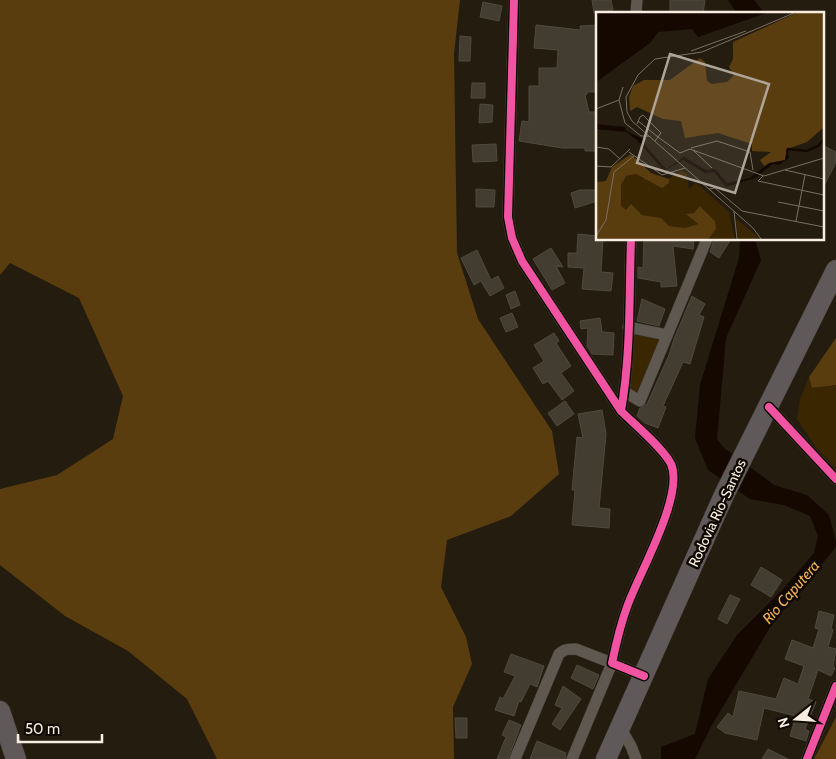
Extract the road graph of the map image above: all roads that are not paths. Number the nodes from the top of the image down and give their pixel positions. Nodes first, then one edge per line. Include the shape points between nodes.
1 (514, 0) edge
2 (631, 240) edge
3 (707, 240) edge
4 (836, 270) edge
5 (628, 328) junction
6 (667, 335) junction
7 (625, 392) junction
8 (768, 407) junction
9 (621, 411) junction
10 (836, 479) edge
11 (612, 663) junction
12 (644, 676) junction
13 (836, 686) edge
14 (1, 715) edge
15 (620, 727) junction
16 (16, 759) edge
17 (515, 759) edge
18 (572, 759) edge
19 (606, 759) edge
20 (636, 759) edge
21 (808, 759) edge

1 - 9 street via 508,217 512,238 522,261
2 - 5 street
3 - 6 street
4 - 8 highway, Rodovia Rio-Santos
5 - 6 street
5 - 7 street
6 - 7 street via 640,401
7 - 9 street
8 - 10 street
8 - 12 highway, Rodovia Rio-Santos via 724,495
9 - 11 street via 670,463 674,474 673,491 664,519 627,606
11 - 12 street
11 - 17 street via 576,649 563,650
11 - 18 street
12 - 15 highway, Rodovia Rio-Santos
13 - 21 street
14 - 16 highway
15 - 19 highway, Rodovia Rio-Santos
15 - 20 street

